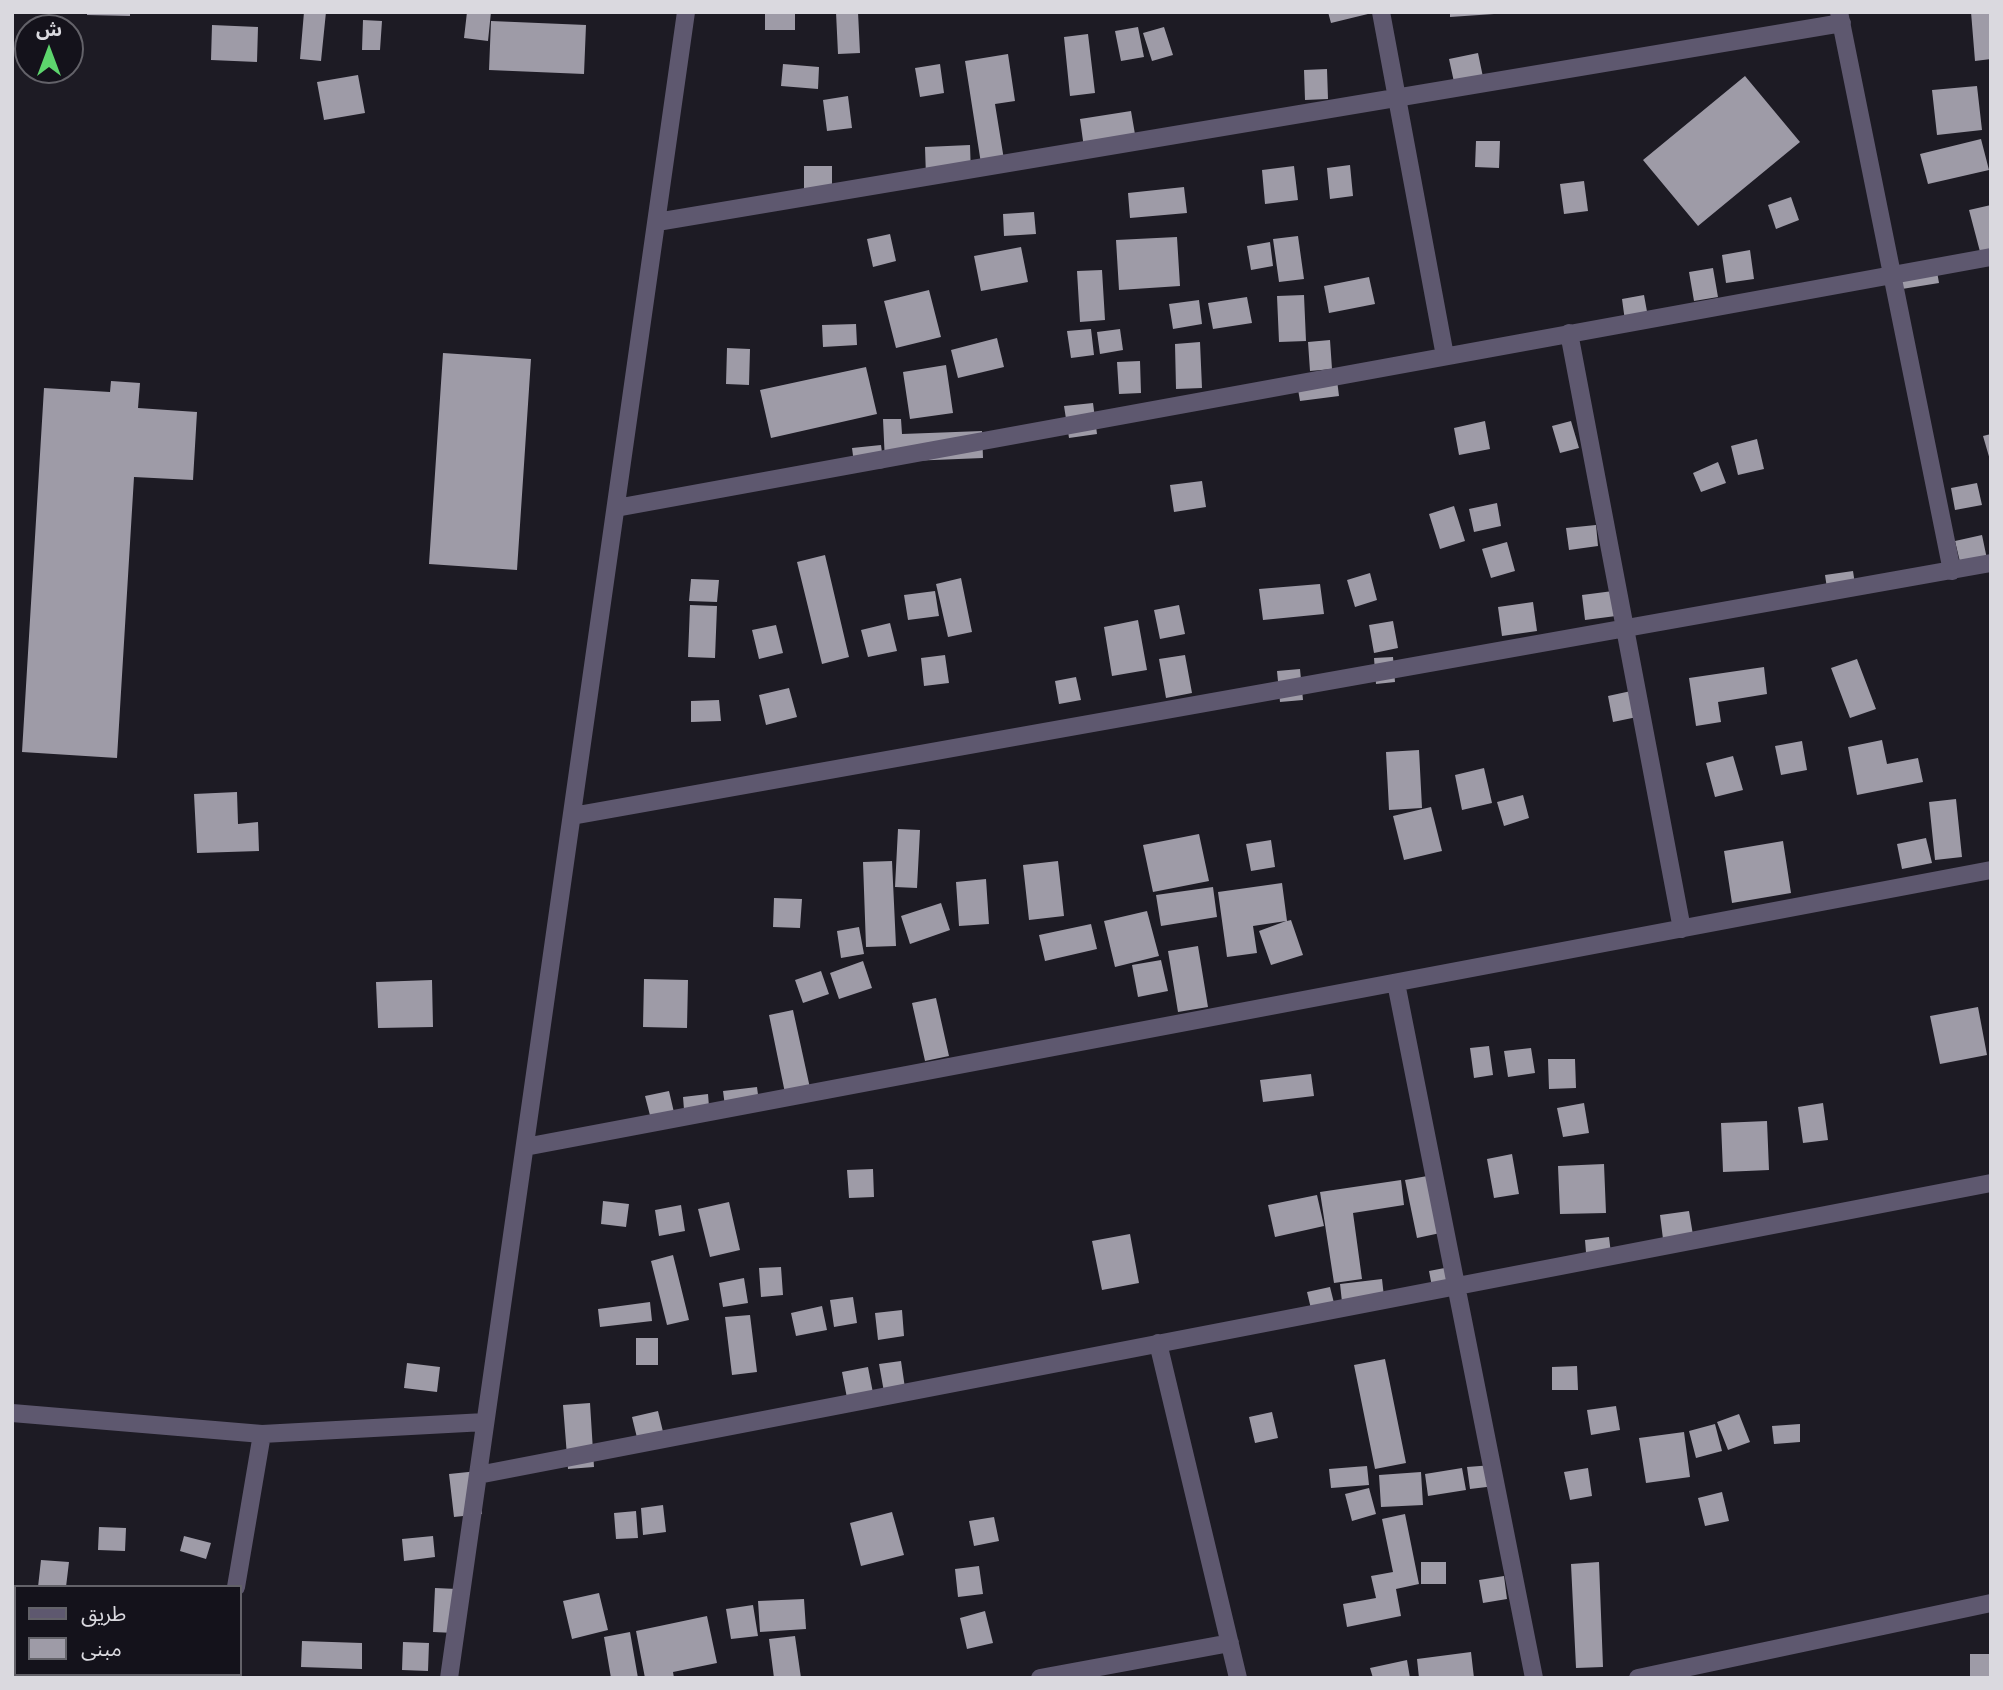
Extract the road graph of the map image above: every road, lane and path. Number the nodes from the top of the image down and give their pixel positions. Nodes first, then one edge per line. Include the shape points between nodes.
1 (687, 12) edge
2 (1381, 12) edge
3 (1840, 17) edge
4 (1397, 97) junction
5 (657, 222) junction
6 (1991, 257) edge
7 (1893, 274) junction
8 (1569, 333) junction
9 (1445, 356) junction
10 (616, 508) junction
11 (1991, 563) edge
12 (1952, 571) junction
13 (1625, 629) junction
14 (572, 816) junction
15 (1991, 870) edge
16 (1682, 929) junction
17 (1396, 983) junction
18 (525, 1147) junction
19 (1991, 1183) edge
20 (1457, 1286) junction
21 (1158, 1343) junction
22 (12, 1413) edge
23 (485, 1422) junction
24 (261, 1434) junction
25 (478, 1475) junction
26 (236, 1585) edge
27 (1991, 1603) edge
28 (1230, 1643) junction
29 (449, 1678) edge
30 (1040, 1678) edge
31 (1238, 1678) edge
32 (1534, 1678) edge
33 (1638, 1678) edge

1 - 5 street
2 - 4 street
3 - 4 street
3 - 7 street
4 - 5 street
4 - 9 street
5 - 10 street
6 - 7 street
7 - 8 street
7 - 12 street
8 - 9 street
8 - 13 street
9 - 10 street
10 - 14 street
11 - 12 street
12 - 13 street
13 - 14 street
13 - 16 street
14 - 18 street
15 - 16 street
16 - 17 street
17 - 18 street
17 - 20 street
18 - 23 street
19 - 20 street
20 - 21 street
20 - 32 street
21 - 25 street
21 - 28 street
22 - 24 street
23 - 24 street
23 - 25 street
24 - 26 street
25 - 29 street
27 - 33 street
28 - 30 street
28 - 31 street

